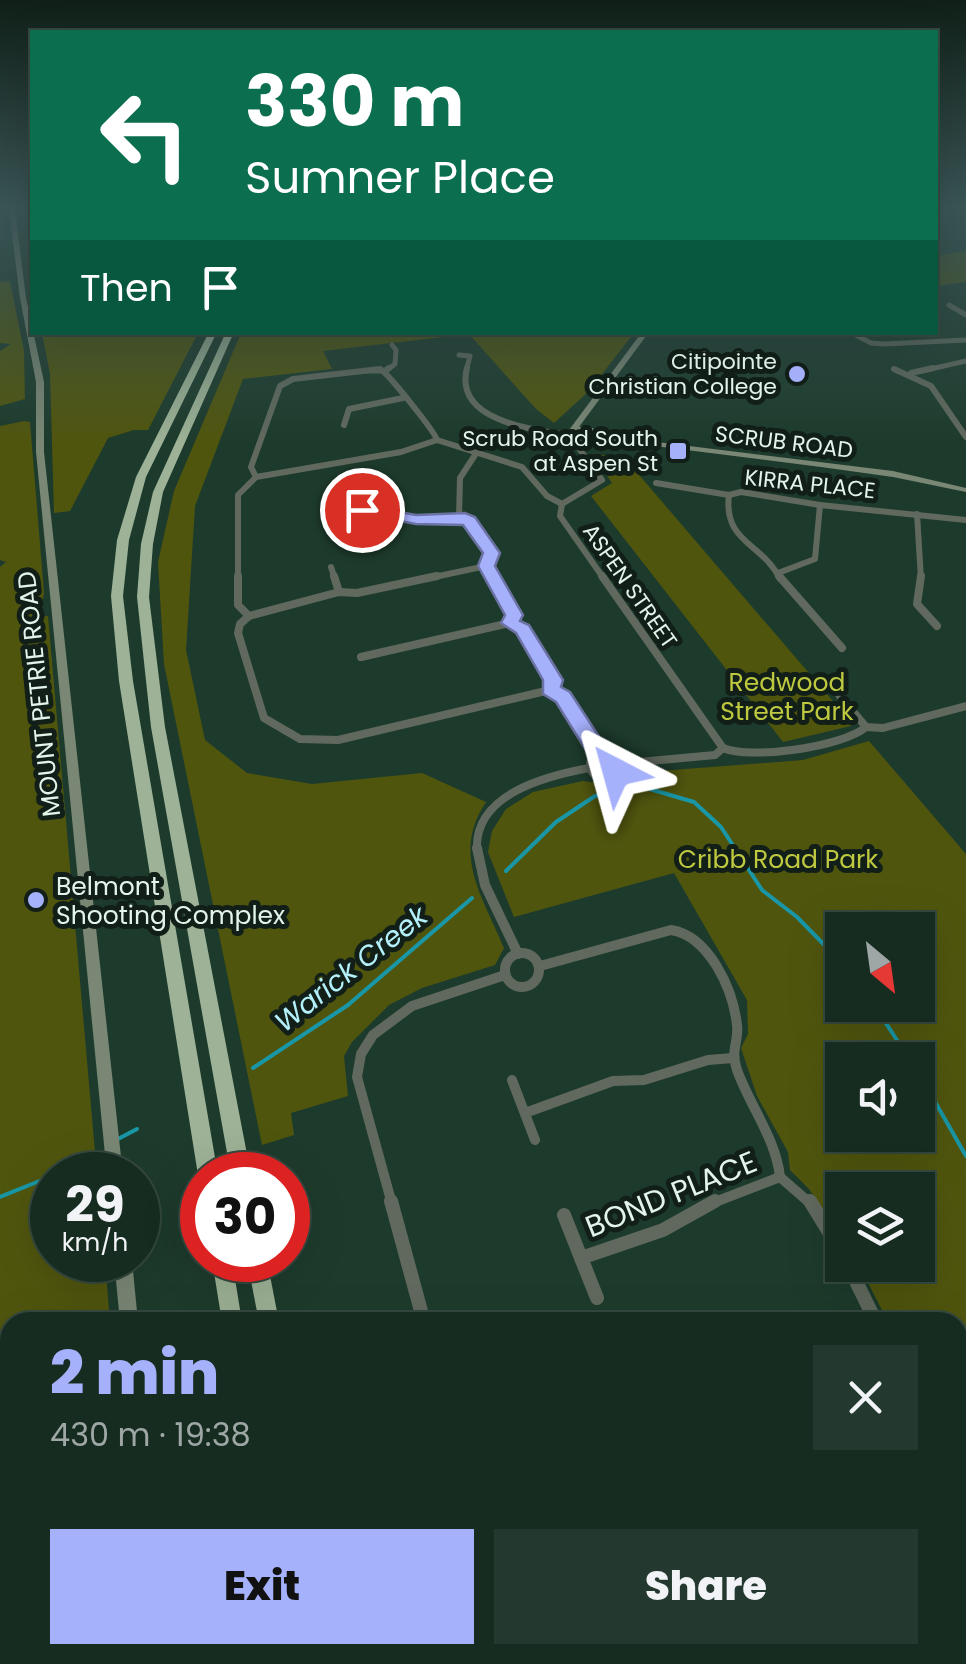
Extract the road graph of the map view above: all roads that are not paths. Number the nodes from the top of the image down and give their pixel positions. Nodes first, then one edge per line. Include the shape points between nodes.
1 (23, 288) edge
2 (949, 305) dead end
3 (966, 315) edge
4 (30, 330) edge
5 (31, 335) edge
6 (212, 335) edge
7 (229, 335) edge
8 (644, 335) edge
9 (856, 335) edge
10 (966, 340) edge
11 (392, 345) dead end
12 (459, 355) dead end
13 (966, 361) edge
14 (894, 369) dead end
15 (385, 371) junction
16 (911, 374) junction
17 (403, 398) junction
18 (582, 417) junction
19 (344, 425) dead end
20 (571, 434) junction
21 (589, 436) junction
22 (966, 437) edge
23 (437, 440) junction
24 (475, 455) junction
25 (584, 457) junction
26 (256, 477) junction
27 (656, 482) dead end
28 (965, 493) edge
29 (729, 495) junction
30 (562, 504) junction
31 (820, 505) junction
32 (917, 514) junction
33 (328, 515) dead end
34 (460, 516) junction
35 (966, 520) edge
36 (486, 566) junction
37 (331, 567) dead end
38 (778, 573) junction
39 (339, 592) junction
40 (249, 616) junction
41 (510, 623) junction
42 (938, 626) dead end
43 (842, 648) dead end
44 (361, 657) dead end
45 (550, 690) junction
46 (840, 696) dead end
47 (966, 706) edge
48 (866, 727) junction
49 (723, 748) junction
50 (600, 755) junction
51 (618, 764) junction
52 (589, 768) junction
53 (518, 954) junction
54 (540, 966) junction
55 (505, 975) junction
56 (732, 1058) junction
57 (512, 1080) dead end
58 (525, 1113) junction
59 (535, 1140) dead end
60 (113, 1152) edge
61 (204, 1152) edge
62 (238, 1152) edge
63 (780, 1177) junction
64 (564, 1215) dead end
65 (825, 1226) edge
66 (581, 1258) junction
67 (125, 1282) edge
68 (226, 1282) edge
69 (262, 1282) edge
70 (856, 1282) edge
71 (596, 1298) dead end
72 (128, 1312) edge
73 (230, 1312) edge
74 (267, 1312) edge
75 (421, 1312) edge
76 (871, 1312) edge

1 - 4 street, MOUNT PETRIE ROAD
2 - 3 street
5 - 60 street, MOUNT PETRIE ROAD
6 - 61 highway via 141,477 117,596
7 - 62 highway via 158,492 142,597 156,713
8 - 18 street
9 - 10 street via 884,344
11 - 15 street via 395,364
12 - 20 street via 472,356 463,382 485,411 517,426
13 - 16 street
14 - 16 street
15 - 17 street
15 - 26 street via 360,368 282,384 250,467
16 - 22 street via 938,392
17 - 19 street via 348,409
17 - 23 street
18 - 20 street
18 - 21 street
20 - 21 street, SCRUB ROAD
20 - 25 street
21 - 25 street, ASPEN STREET
21 - 28 street, SCRUB ROAD via 872,470
23 - 24 street
23 - 26 street
24 - 30 street via 522,467
24 - 34 street via 457,488
25 - 30 street, ASPEN STREET via 602,480
26 - 40 street via 238,496 238,605
27 - 29 street
29 - 31 street, KIRRA PLACE
29 - 38 street, KIRRA PLACE via 731,527
30 - 49 street, ASPEN STREET via 560,516 598,576
31 - 32 street, KIRRA PLACE
31 - 38 street via 815,559
32 - 35 street, KIRRA PLACE
32 - 42 street via 917,604
33 - 34 street via 362,510 433,521
34 - 36 street via 491,553
36 - 39 street
36 - 41 street via 514,615
37 - 39 street
38 - 43 street, KIRRA PLACE
39 - 40 street
40 - 45 street via 238,633 258,706 274,727 300,739 338,740
41 - 44 street
41 - 45 street via 523,630 553,680
45 - 50 street via 563,697
46 - 48 street
47 - 48 street
48 - 49 street via 806,747 737,754
49 - 51 street via 715,756
50 - 51 street
50 - 52 street
51 - 52 street via 608,776
52 - 53 street via 518,788 502,798 482,828 478,860
53 - 54 street
53 - 55 street via 506,962
54 - 55 street via 528,984 514,984
54 - 56 street via 671,930 690,933 738,1013
55 - 75 street via 404,1009 362,1047 358,1059 357,1077
56 - 58 street via 614,1082
56 - 63 street via 778,1156
57 - 58 street
58 - 59 street
63 - 65 street via 808,1199
63 - 66 street, BOND PLACE
64 - 66 street, BOND PLACE
66 - 71 street, BOND PLACE
67 - 72 street
68 - 73 highway
69 - 74 highway
70 - 76 street

